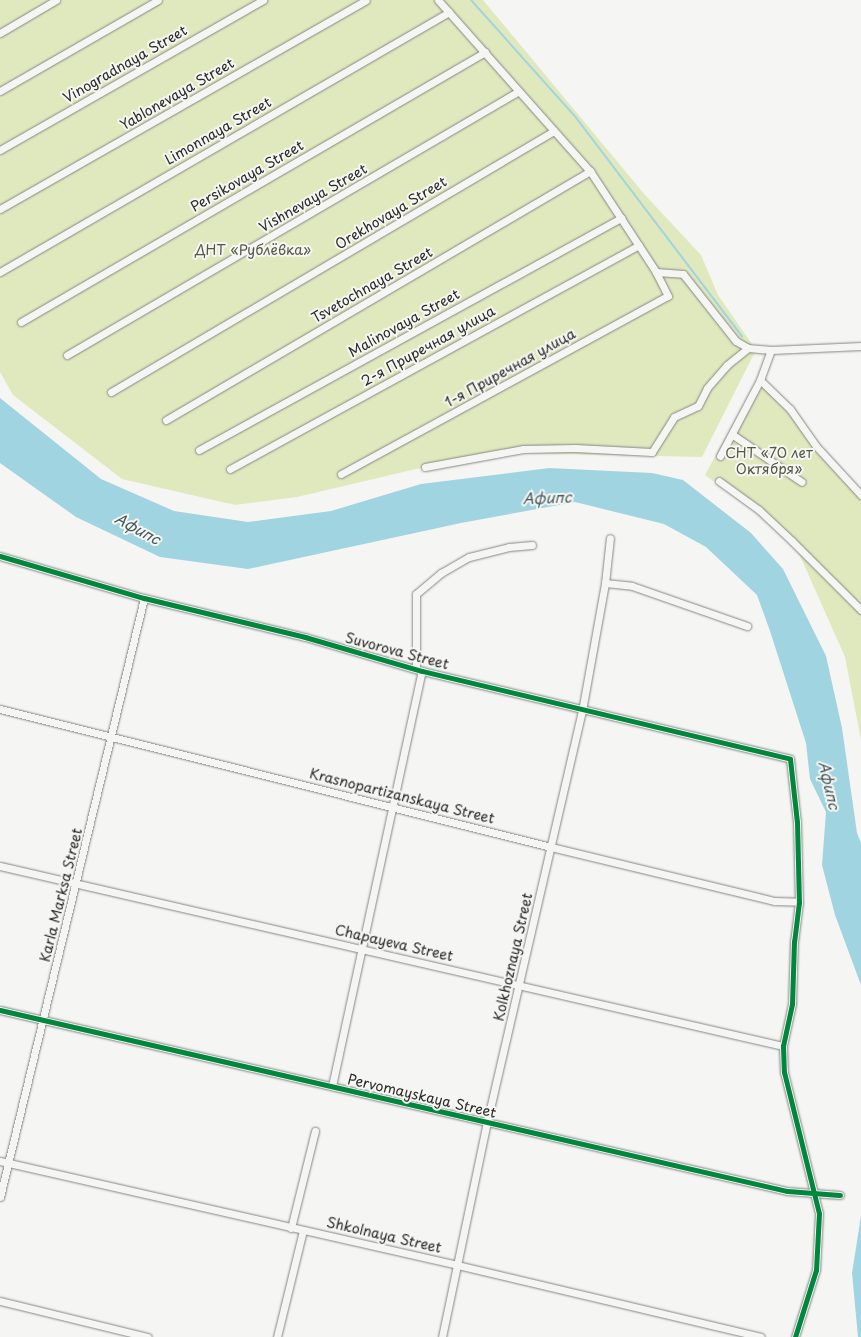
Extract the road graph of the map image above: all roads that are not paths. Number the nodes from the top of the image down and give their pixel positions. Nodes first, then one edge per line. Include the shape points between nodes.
1 (56, 0) edge
2 (158, 0) edge
3 (262, 0) edge
4 (366, 0) edge
5 (438, 0) edge
6 (449, 12) junction
7 (0, 33) edge
8 (485, 52) junction
9 (0, 91) edge
10 (520, 92) junction
11 (554, 131) junction
12 (0, 150) edge
13 (590, 171) junction
14 (0, 209) edge
15 (621, 218) junction
16 (638, 245) junction
17 (0, 272) edge
18 (656, 272) junction
19 (21, 322) dead end
20 (861, 346) edge
21 (748, 348) junction
22 (771, 350) junction
23 (67, 355) dead end
24 (760, 380) junction
25 (112, 392) dead end
26 (166, 420) dead end
27 (733, 435) junction
28 (199, 450) dead end
29 (720, 456) dead end
30 (425, 467) dead end
31 (230, 469) dead end
32 (341, 474) dead end
33 (720, 481) dead end
34 (802, 482) dead end
35 (861, 495) edge
36 (610, 538) dead end
37 (532, 545) dead end
38 (0, 556) edge
39 (605, 583) junction
40 (144, 598) junction
41 (861, 610) edge
42 (747, 626) dead end
43 (419, 670) junction
44 (0, 709) edge
45 (582, 711) junction
46 (111, 736) junction
47 (392, 806) junction
48 (551, 847) junction
49 (0, 866) edge
50 (76, 884) junction
51 (800, 902) junction
52 (361, 949) junction
53 (520, 984) junction
54 (0, 1010) edge
55 (44, 1020) junction
56 (783, 1046) junction
57 (332, 1086) junction
58 (487, 1122) junction
59 (314, 1131) dead end
60 (0, 1162) edge
61 (8, 1163) junction
62 (813, 1194) junction
63 (840, 1195) dead end
64 (0, 1197) edge
65 (291, 1228) junction
66 (304, 1230) junction
67 (456, 1265) junction
68 (0, 1301) edge
69 (148, 1337) edge
70 (277, 1337) edge
71 (442, 1337) edge
72 (761, 1337) edge
73 (795, 1337) edge

1 - 7 street
2 - 9 street
3 - 12 street, Vinogradnaya Street
4 - 14 street, Yablonevaya Street
5 - 6 street
6 - 8 street
6 - 17 street, Limonnaya Street
8 - 10 street
8 - 19 street, Persikovaya Street
10 - 11 street
10 - 23 street, Vishnevaya Street
11 - 13 street
11 - 25 street, Orekhovaya Street
13 - 15 street
13 - 26 street, Tsvetochnaya Street
15 - 16 street
15 - 28 street, Malinovaya Street
16 - 18 street
16 - 31 street, 2-я Приречная улица
18 - 21 street via 683,274 736,341
18 - 32 street, 1-я Приречная улица via 668,296
20 - 22 street
21 - 22 street
21 - 30 street via 706,388 698,406 674,417 652,452 523,449
22 - 24 street
24 - 27 street
24 - 35 street via 790,409 816,446
27 - 29 street
27 - 34 street
33 - 41 street via 792,540
36 - 39 street, Kolkhoznaya Street
37 - 43 street via 469,557 441,573 416,594
38 - 40 street, Suvorova Street
39 - 42 street via 632,586
39 - 45 street, Kolkhoznaya Street
40 - 43 street, Suvorova Street via 306,637
40 - 46 street, Karla Marksa Street
43 - 45 street, Suvorova Street
43 - 47 street
44 - 46 street, Krasnopartizanskaya Street
45 - 48 street, Kolkhoznaya Street
45 - 51 street, Suvorova Street via 790,759 797,822
46 - 47 street, Krasnopartizanskaya Street
46 - 50 street, Karla Marksa Street
47 - 48 street, Krasnopartizanskaya Street
47 - 52 street
48 - 51 street, Krasnopartizanskaya Street via 775,901
48 - 53 street, Kolkhoznaya Street
49 - 50 street, Chapayeva Street
50 - 52 street, Chapayeva Street
50 - 55 street, Karla Marksa Street
51 - 56 street via 794,941 792,1004
52 - 53 street, Chapayeva Street
52 - 57 street
53 - 56 street, Chapayeva Street
53 - 58 street, Kolkhoznaya Street
54 - 55 street, Pervomayskaya Street
55 - 57 street, Pervomayskaya Street
55 - 61 street, Karla Marksa Street
56 - 62 street via 784,1072
57 - 58 street, Pervomayskaya Street
58 - 62 street, Pervomayskaya Street via 787,1191
58 - 67 street, Kolkhoznaya Street
59 - 65 street
60 - 61 street, Shkolnaya Street
61 - 64 street, Karla Marksa Street
61 - 65 street, Shkolnaya Street
62 - 63 street, Pervomayskaya Street
62 - 73 street via 819,1213 816,1270
65 - 66 street, Shkolnaya Street
66 - 67 street, Shkolnaya Street
66 - 70 street
67 - 71 street, Kolkhoznaya Street
67 - 72 street, Shkolnaya Street
68 - 69 street

